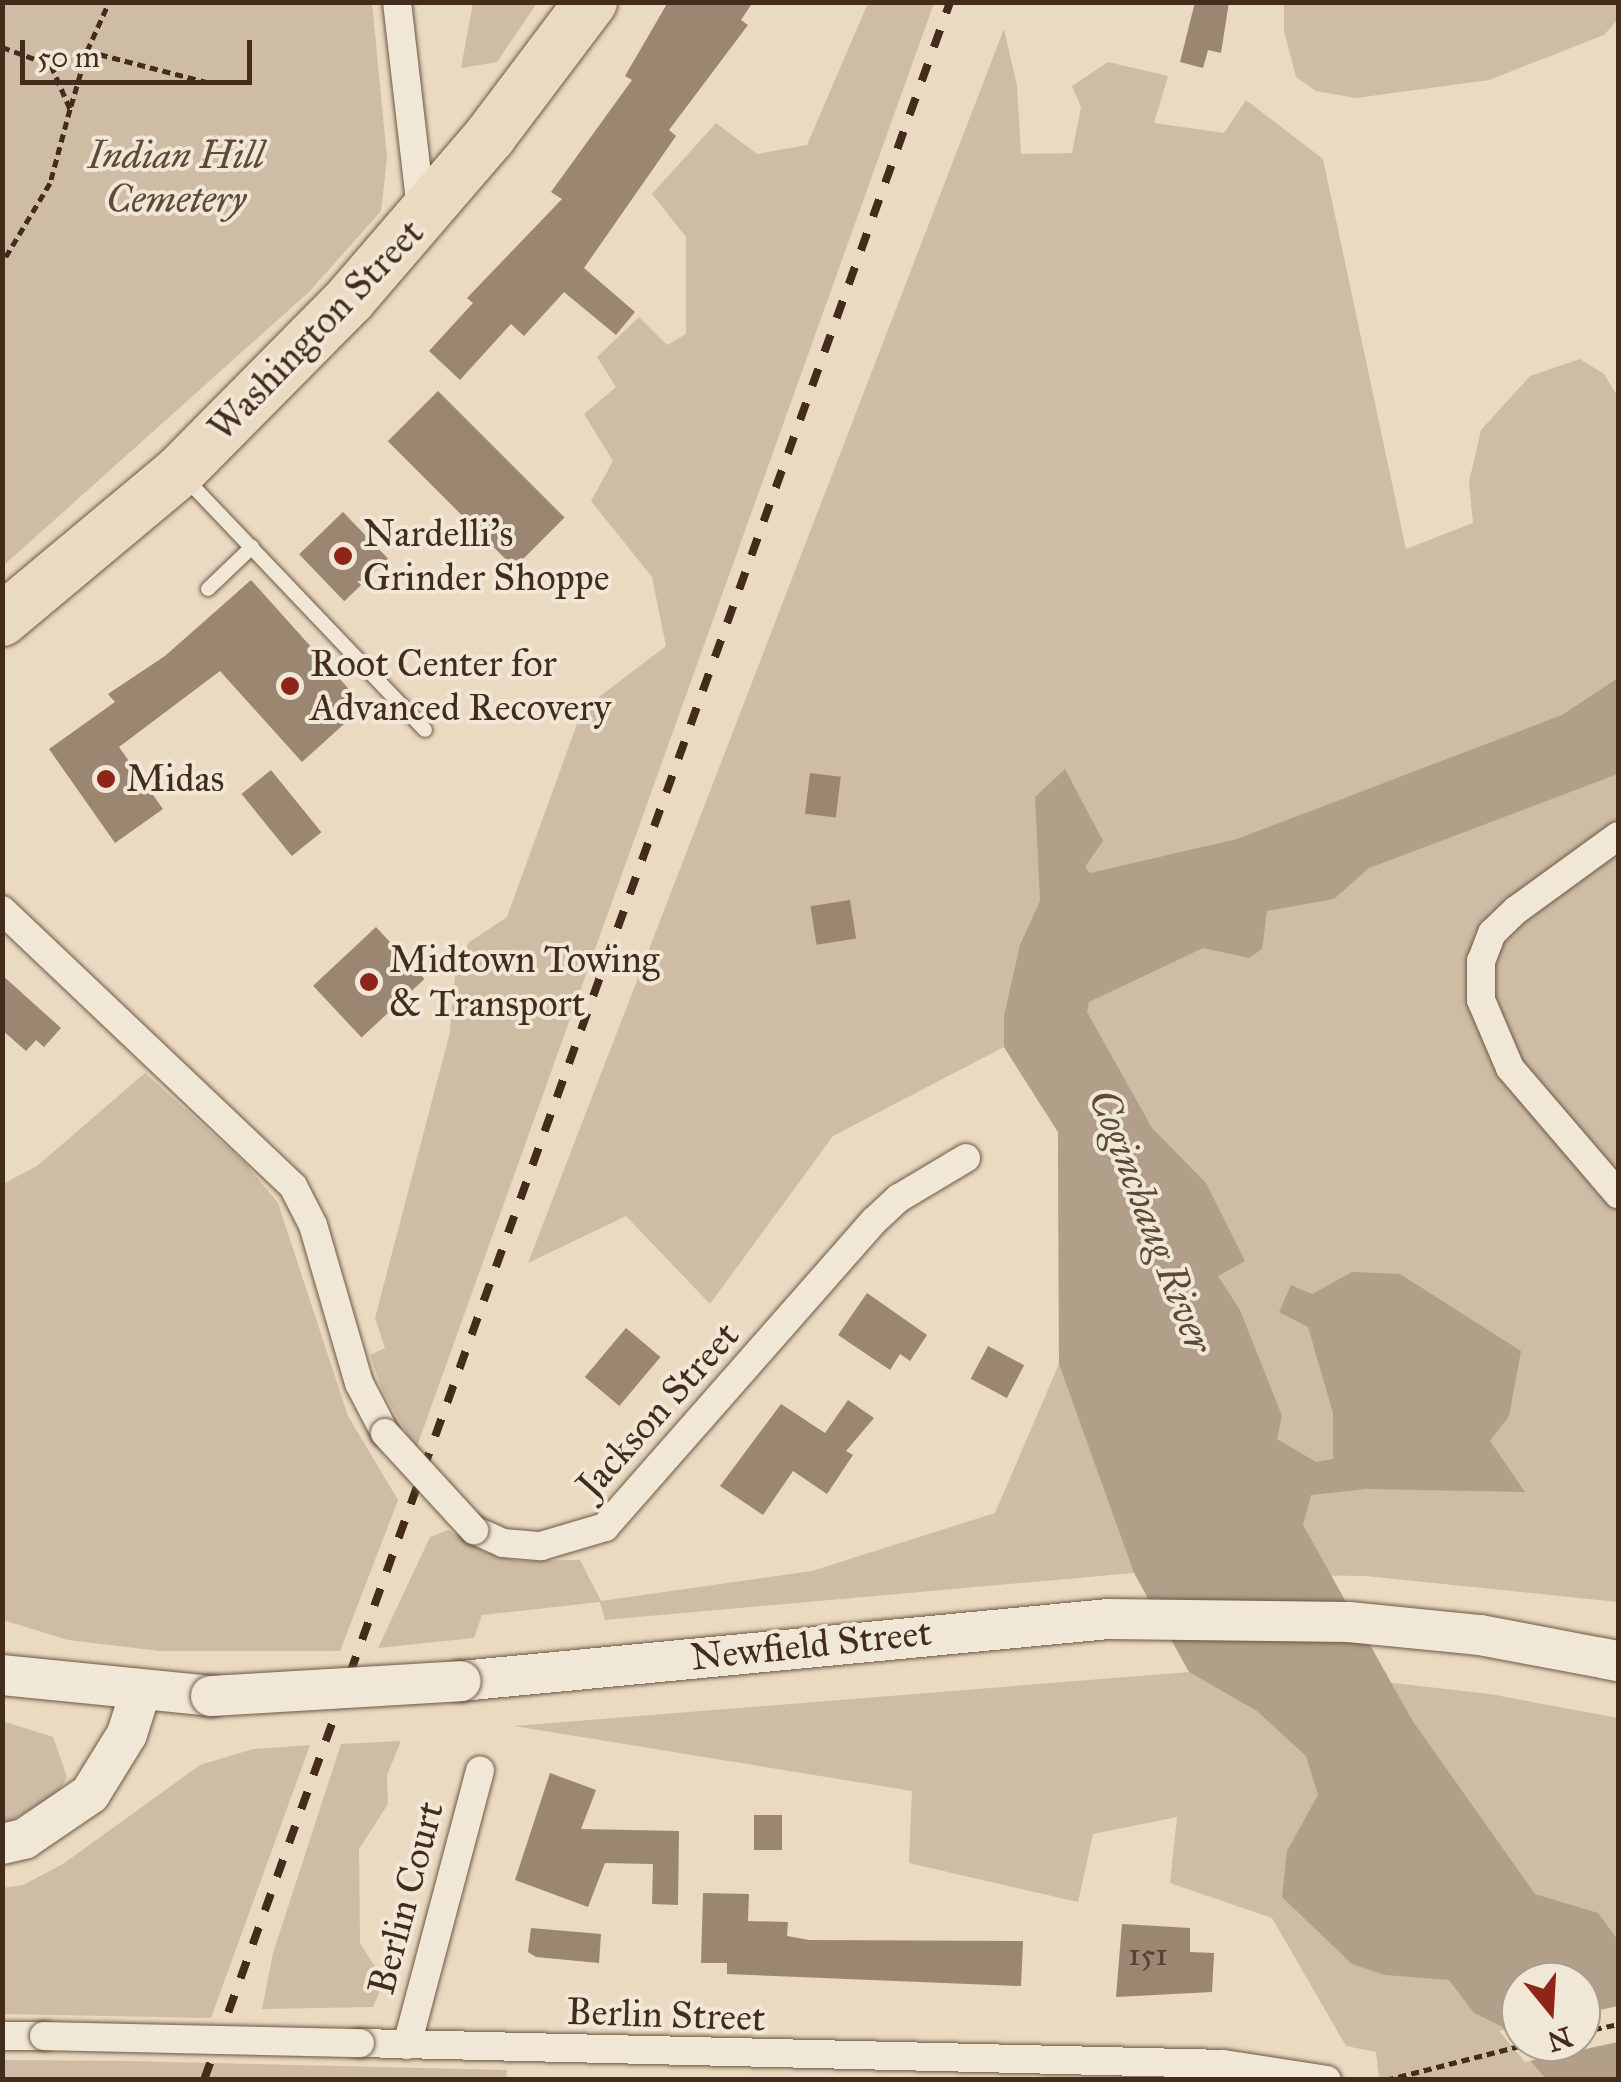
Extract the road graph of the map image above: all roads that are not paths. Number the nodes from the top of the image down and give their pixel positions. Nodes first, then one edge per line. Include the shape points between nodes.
1 (398, 2) edge
2 (591, 2) edge
3 (422, 219) junction
4 (179, 472) junction
5 (252, 546) junction
6 (208, 589) dead end
7 (2, 620) edge
8 (426, 730) dead end
9 (1618, 836) edge
10 (2, 910) edge
11 (966, 1158) dead end
12 (1618, 1194) edge
13 (1618, 1661) edge
14 (2, 1675) edge
15 (140, 1693) junction
16 (480, 1771) dead end
17 (2, 1844) edge
18 (2, 2036) edge
19 (407, 2044) junction
20 (1326, 2080) edge

1 - 3 street
2 - 3 highway, Washington Street
3 - 4 highway, Washington Street
4 - 5 lane
4 - 7 highway, Washington Street
5 - 6 lane
5 - 8 lane
9 - 12 street via 1516,910 1492,933 1481,961 1481,1000 1510,1068
10 - 11 street, Jackson Street, bridge via 293,1186 313,1225 360,1384 385,1433 474,1530 503,1543 541,1546 605,1527 874,1220
13 - 15 main road, Newfield Street, bridge via 1480,1635 1332,1621 1108,1619 462,1681 211,1696
14 - 15 main road, Newfield Street
15 - 17 main road via 127,1734 90,1794 24,1839
16 - 19 street, Berlin Court
18 - 19 street, Berlin Street, bridge
19 - 20 street, Berlin Street via 1223,2064

